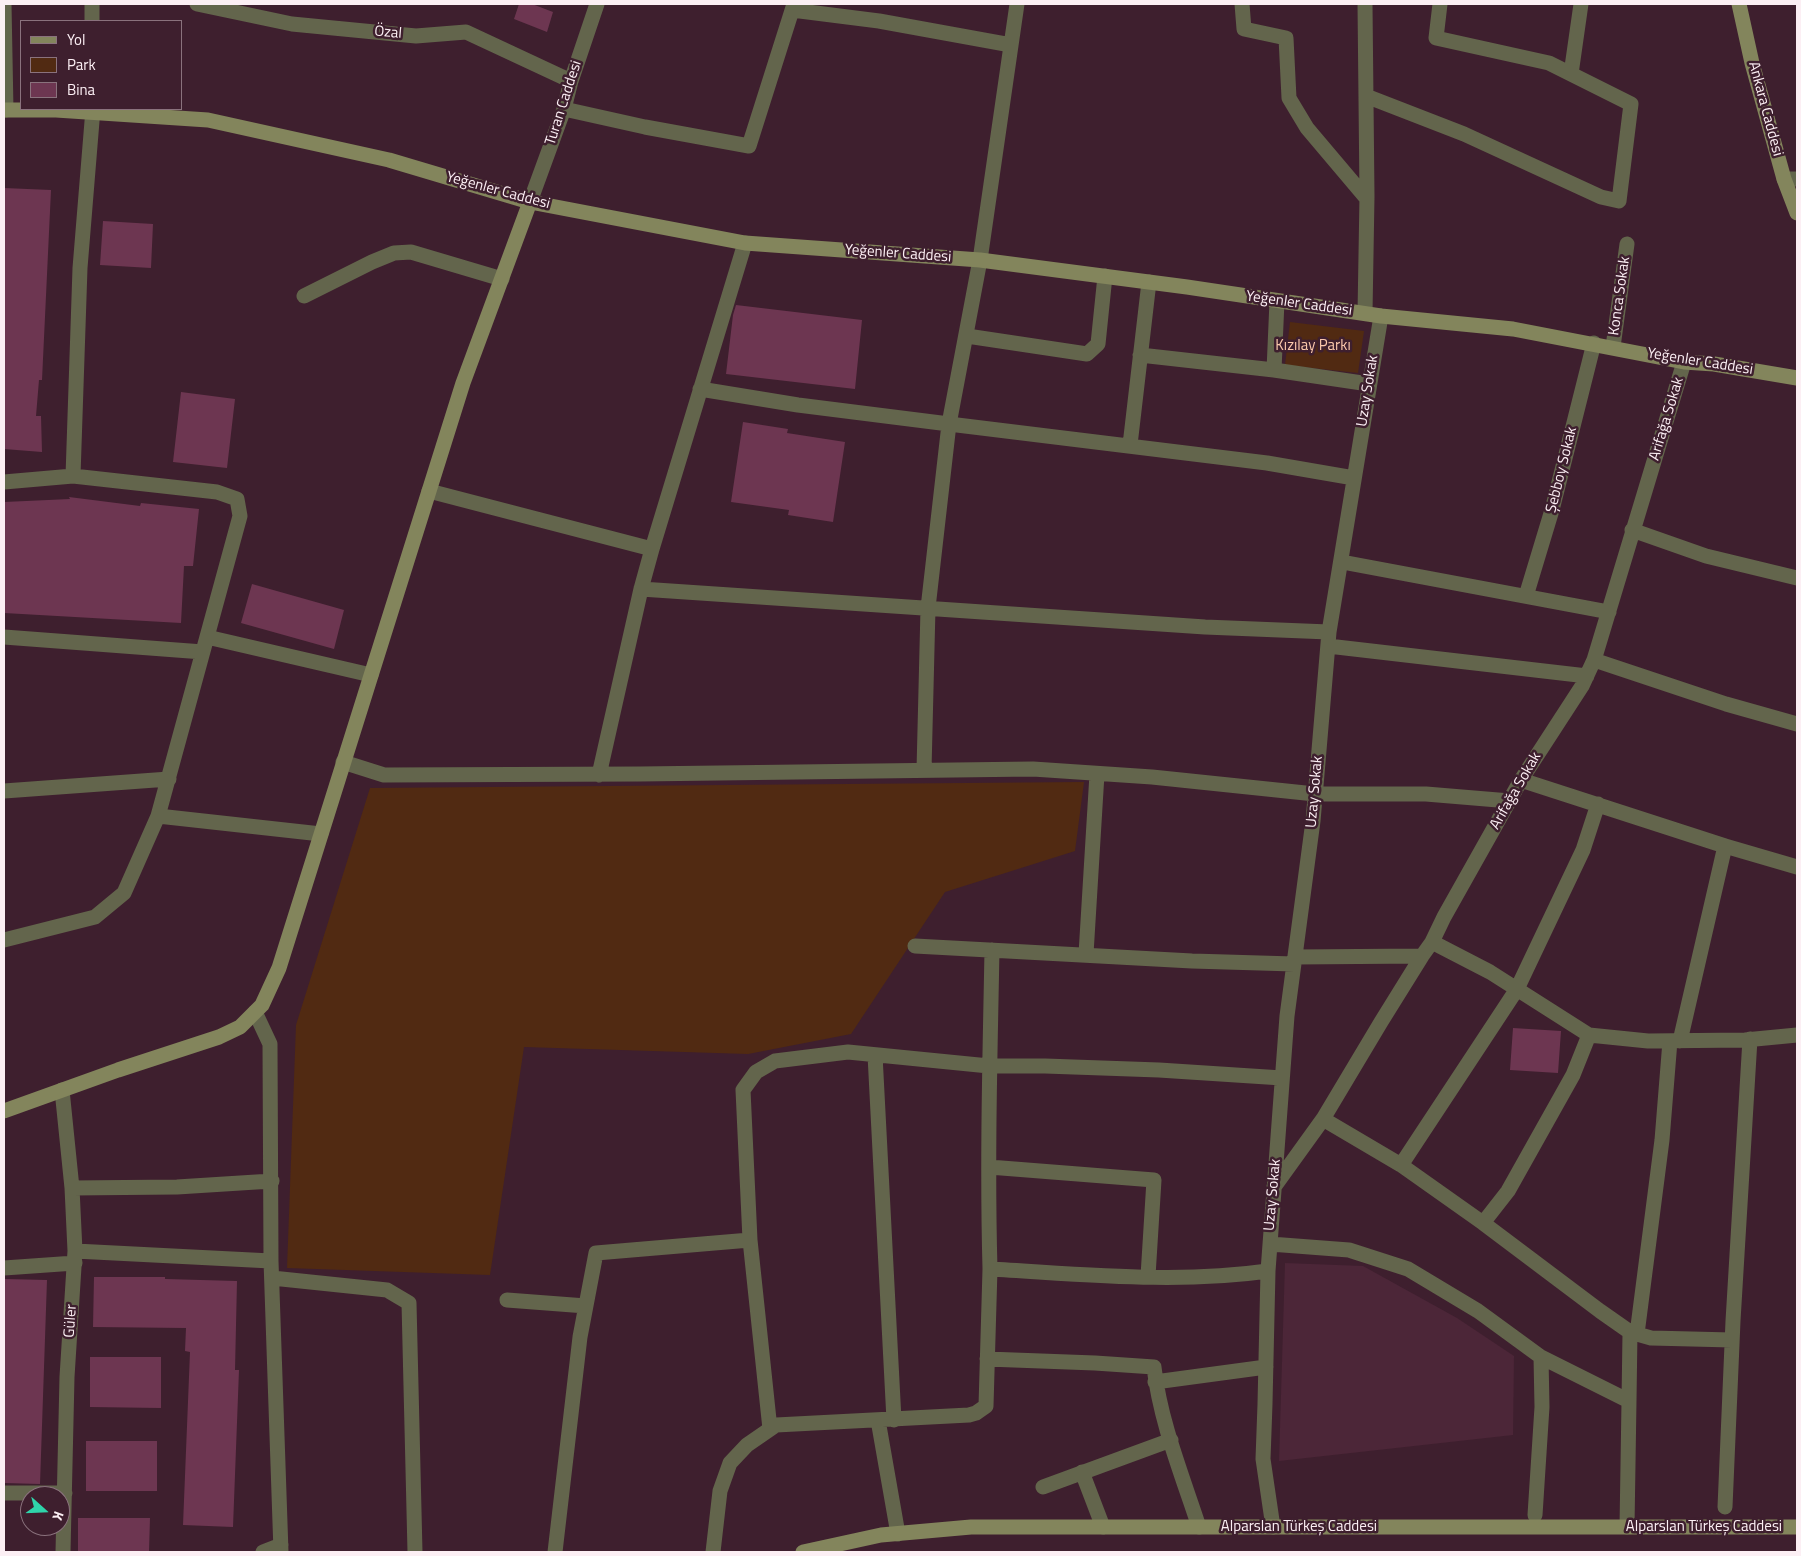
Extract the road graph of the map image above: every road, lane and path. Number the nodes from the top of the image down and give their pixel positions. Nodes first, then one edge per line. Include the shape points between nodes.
1 (4, 4) edge
2 (92, 4) edge
3 (197, 4) edge
4 (597, 4) edge
5 (1017, 4) edge
6 (1242, 4) edge
7 (1365, 4) edge
8 (1440, 4) edge
9 (1581, 4) edge
10 (1739, 4) edge
11 (793, 7) edge
12 (92, 20) edge
13 (1011, 45) junction
14 (1571, 74) junction
15 (571, 82) junction
16 (1366, 96) junction
17 (564, 109) junction
18 (5, 110) edge
19 (93, 111) edge
20 (1790, 179) edge
21 (1367, 199) junction
22 (530, 202) junction
23 (1797, 212) edge
24 (745, 242) junction
25 (1627, 244) dead end
26 (980, 260) junction
27 (1105, 276) junction
28 (502, 278) junction
29 (1149, 282) junction
30 (304, 296) dead end
31 (1276, 301) junction
32 (1365, 314) junction
33 (1380, 316) junction
34 (967, 336) junction
35 (1594, 343) junction
36 (1613, 347) junction
37 (1140, 355) junction
38 (1684, 362) junction
39 (1274, 370) junction
40 (1797, 378) edge
41 (1370, 384) junction
42 (700, 389) junction
43 (949, 424) junction
44 (1130, 445) junction
45 (73, 476) junction
46 (1354, 478) junction
47 (4, 482) edge
48 (429, 491) junction
49 (1632, 530) junction
50 (652, 549) junction
51 (1342, 562) junction
52 (1797, 578) edge
53 (641, 589) junction
54 (1526, 596) junction
55 (928, 608) junction
56 (1609, 612) junction
57 (4, 637) edge
58 (207, 637) junction
59 (1329, 639) junction
60 (203, 652) junction
61 (1594, 660) junction
62 (371, 675) junction
63 (1586, 676) junction
64 (1797, 724) edge
65 (344, 762) junction
66 (924, 770) junction
67 (1097, 774) junction
68 (599, 775) junction
69 (169, 779) junction
70 (1521, 780) junction
71 (4, 791) edge
72 (1315, 794) junction
73 (1510, 801) junction
74 (1598, 804) junction
75 (158, 816) junction
76 (321, 834) junction
77 (1726, 846) junction
78 (1797, 868) edge
79 (4, 940) edge
80 (1432, 942) junction
81 (915, 946) dead end
82 (992, 950) junction
83 (1086, 954) junction
84 (1422, 956) junction
85 (1295, 960) junction
86 (1517, 990) junction
87 (255, 1012) junction
88 (1589, 1035) junction
89 (1797, 1035) edge
90 (1750, 1039) junction
91 (1675, 1041) junction
92 (875, 1055) junction
93 (989, 1066) junction
94 (1282, 1078) junction
95 (62, 1090) junction
96 (4, 1112) edge
97 (1323, 1119) junction
98 (1401, 1165) junction
99 (989, 1167) junction
100 (272, 1181) junction
101 (1274, 1187) junction
102 (72, 1188) junction
103 (1483, 1223) junction
104 (750, 1240) junction
105 (1270, 1244) junction
106 (75, 1257) junction
107 (271, 1261) junction
108 (4, 1268) edge
109 (990, 1269) junction
110 (1268, 1271) junction
111 (1148, 1276) junction
112 (272, 1278) junction
113 (507, 1300) dead end
114 (586, 1306) junction
115 (1634, 1333) junction
116 (1732, 1340) junction
117 (1541, 1357) junction
118 (987, 1359) junction
119 (1266, 1368) junction
120 (1155, 1382) junction
121 (1629, 1402) junction
122 (878, 1420) junction
123 (894, 1420) junction
124 (770, 1429) junction
125 (1171, 1440) junction
126 (1082, 1472) junction
127 (65, 1486) edge
128 (1042, 1487) dead end
129 (4, 1493) edge
130 (20, 1493) edge
131 (1725, 1507) dead end
132 (1535, 1515) dead end
133 (1627, 1526) junction
134 (1103, 1527) junction
135 (1199, 1527) junction
136 (1273, 1528) junction
137 (1797, 1528) edge
138 (898, 1534) junction
139 (64, 1536) edge
140 (281, 1548) edge
141 (63, 1552) edge
142 (263, 1552) edge
143 (415, 1552) edge
144 (555, 1552) edge
145 (713, 1552) edge
146 (802, 1552) edge

1 - 18 street
2 - 12 street
3 - 15 street, Özal via 292,24 416,36 466,32
4 - 15 street, Turan Caddesi
5 - 13 street
6 - 21 street via 1244,29 1286,38 1290,98 1307,128
7 - 16 street
8 - 14 street via 1436,38 1549,63
9 - 14 street
10 - 20 street, Ankara Caddesi via 1752,63
11 - 13 street
11 - 17 street via 748,146
13 - 26 street
14 - 16 street via 1631,104 1619,201 1601,197 1464,134
15 - 17 street, Turan Caddesi
16 - 21 street
17 - 22 street, Turan Caddesi
18 - 19 street, Yeğenler Caddesi
19 - 22 street, Yeğenler Caddesi via 208,120 389,160
19 - 45 street via 80,268
20 - 23 street, Ankara Caddesi
21 - 32 street
22 - 24 street, Yeğenler Caddesi
22 - 28 street
24 - 26 street, Yeğenler Caddesi
24 - 42 street
25 - 36 street, Konca Sokak
26 - 27 street, Yeğenler Caddesi
26 - 34 street
27 - 29 street, Yeğenler Caddesi
27 - 34 street via 1098,344 1087,354
28 - 30 street via 411,252 394,253
28 - 48 street via 463,383
29 - 31 street, Yeğenler Caddesi
29 - 37 street
31 - 32 street, Yeğenler Caddesi
31 - 39 street
32 - 33 street, Yeğenler Caddesi
33 - 35 street, Yeğenler Caddesi via 1513,329
33 - 41 street, Uzay Sokak
34 - 43 street
35 - 36 street, Yeğenler Caddesi
35 - 54 street, Şebboy Sokak via 1552,510
36 - 38 street, Yeğenler Caddesi
37 - 39 street
37 - 44 street
38 - 40 street, Yeğenler Caddesi
38 - 49 street, Arifağa Sokak
39 - 41 street
41 - 46 street, Uzay Sokak
42 - 43 street
42 - 50 street
43 - 44 street
43 - 55 street
44 - 46 street
45 - 47 street
45 - 58 street via 217,492 237,499 240,516
46 - 51 street, Uzay Sokak
48 - 50 street
48 - 62 street
49 - 52 street via 1706,556
49 - 56 street, Arifağa Sokak
50 - 53 street
51 - 54 street
51 - 59 street, Uzay Sokak
53 - 55 street
53 - 68 street
54 - 56 street
55 - 59 street
55 - 66 street
56 - 61 street, Arifağa Sokak
57 - 60 street
58 - 60 street
58 - 62 street
59 - 63 street
59 - 72 street, Uzay Sokak
60 - 69 street
61 - 63 street, Arifağa Sokak
61 - 64 street
62 - 65 street
63 - 70 street, Arifağa Sokak
65 - 68 street via 384,775
65 - 76 street
66 - 67 street via 1033,769
66 - 68 street
67 - 72 street
67 - 83 street
69 - 71 street
69 - 75 street
70 - 73 street, Arifağa Sokak
70 - 74 street
72 - 73 street via 1426,794
72 - 85 street, Uzay Sokak
73 - 80 street, Arifağa Sokak
74 - 77 street
74 - 86 street via 1583,850
75 - 76 street
75 - 79 street via 124,893 95,917
76 - 87 street via 279,968 262,1005
77 - 78 street
77 - 91 street
80 - 84 street, Arifağa Sokak
80 - 86 street
81 - 82 street
82 - 83 street
82 - 93 street
83 - 85 street via 1192,961
84 - 85 street
84 - 97 street, Arifağa Sokak
85 - 94 street, Uzay Sokak
86 - 88 street
86 - 98 street
87 - 95 street via 240,1027 219,1037
87 - 100 street via 270,1044
88 - 91 street
88 - 103 street via 1568,1083 1508,1191
89 - 90 street
90 - 91 street
90 - 116 street
91 - 115 street
92 - 93 street
92 - 104 street via 848,1052 774,1061 756,1072 743,1090
92 - 123 street
93 - 94 street via 1159,1070
93 - 99 street
94 - 101 street, Uzay Sokak
95 - 96 street
95 - 102 street, Güler
97 - 98 street
97 - 101 street, Arifağa Sokak
98 - 103 street
99 - 109 street
99 - 111 street via 1154,1180
100 - 102 street via 177,1188
100 - 107 street
101 - 105 street, Uzay Sokak
102 - 106 street, Güler
103 - 115 street
104 - 114 street via 596,1253
104 - 124 street
105 - 110 street, Uzay Sokak
105 - 117 street via 1349,1250 1408,1269 1478,1311
106 - 107 street
106 - 108 street
106 - 127 street, Güler via 67,1376
107 - 112 street
109 - 111 street
109 - 118 street
110 - 111 street via 1193,1278
110 - 119 street, Uzay Sokak
112 - 140 street
112 - 143 street via 387,1290 409,1303
113 - 114 street
114 - 144 street
115 - 116 street via 1651,1338
115 - 121 street
116 - 131 street
117 - 121 street
117 - 132 street via 1542,1407
118 - 120 street via 1154,1367
118 - 123 street via 986,1406 976,1413
119 - 120 street
119 - 136 street, Uzay Sokak via 1263,1459
120 - 125 street
121 - 133 street
122 - 123 street
122 - 124 street via 776,1425
122 - 138 street
124 - 145 street via 747,1445 730,1463 720,1491
125 - 126 street
125 - 135 street
126 - 128 street
126 - 134 street
129 - 130 street
133 - 136 street, Alparslan Türkeş Caddesi
133 - 137 street, Alparslan Türkeş Caddesi
134 - 135 street, Alparslan Türkeş Caddesi
134 - 138 street, Alparslan Türkeş Caddesi via 971,1527
135 - 136 street, Alparslan Türkeş Caddesi
138 - 146 street, Alparslan Türkeş Caddesi
139 - 141 street, Güler
140 - 142 street

